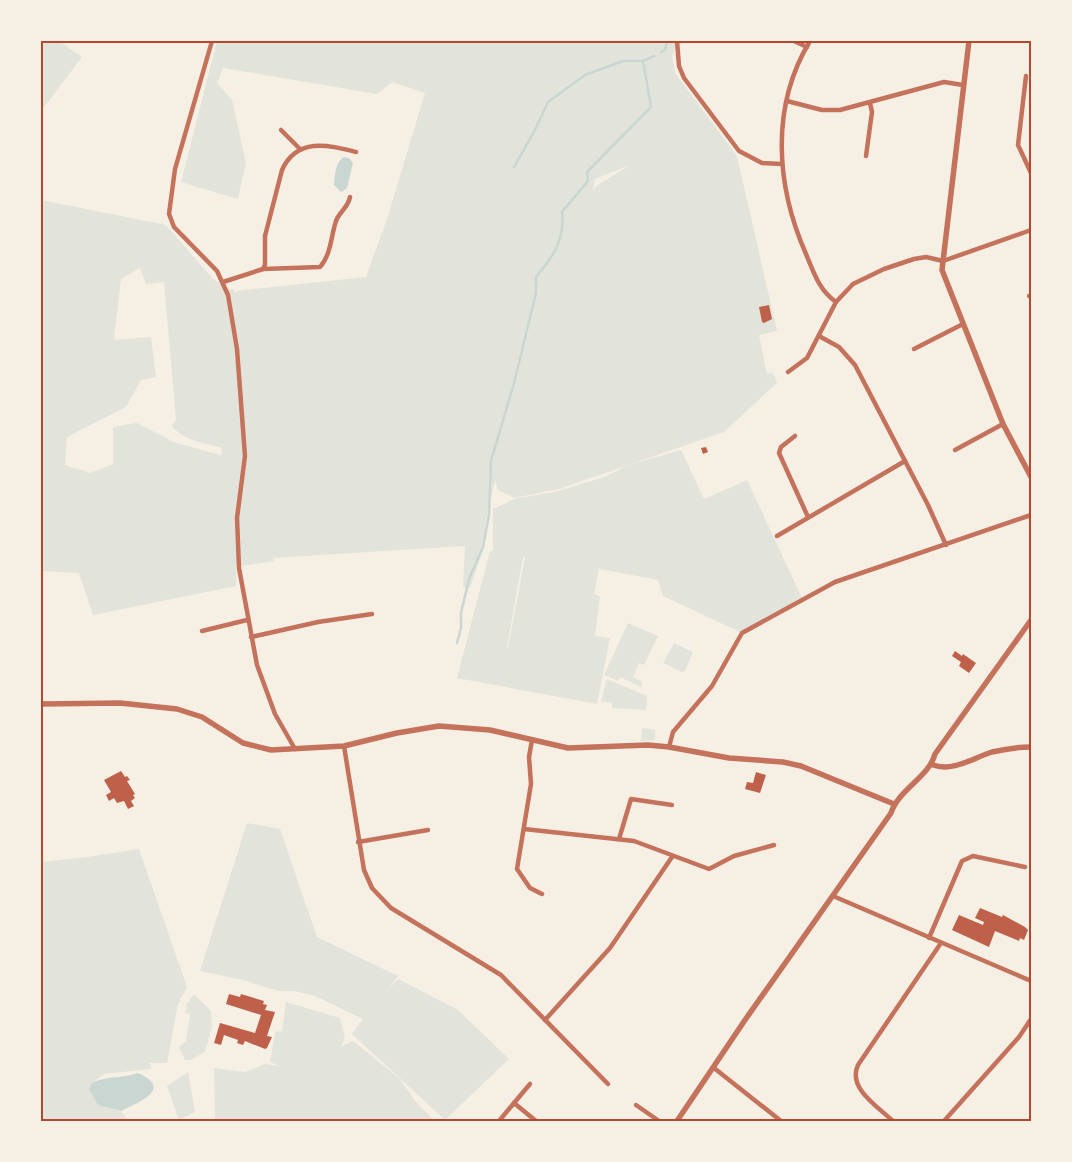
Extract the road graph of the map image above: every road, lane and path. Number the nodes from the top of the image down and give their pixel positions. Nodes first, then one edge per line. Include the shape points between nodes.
1 (212, 41) edge
2 (677, 41) edge
3 (794, 41) edge
4 (810, 41) edge
5 (969, 41) edge
6 (806, 48) junction
7 (1026, 76) dead end
8 (963, 85) junction
9 (787, 101) junction
10 (870, 103) junction
11 (281, 130) dead end
12 (300, 149) junction
13 (356, 152) dead end
14 (866, 156) dead end
15 (782, 164) junction
16 (1031, 173) edge
17 (350, 198) dead end
18 (1031, 230) edge
19 (943, 261) junction
20 (263, 270) junction
21 (223, 282) junction
22 (836, 302) junction
23 (963, 324) junction
24 (819, 336) junction
25 (914, 349) dead end
26 (788, 372) dead end
27 (1002, 424) junction
28 (795, 436) dead end
29 (955, 450) dead end
30 (905, 461) junction
31 (1031, 477) edge
32 (1031, 515) edge
33 (808, 517) junction
34 (777, 536) dead end
35 (946, 545) junction
36 (372, 614) dead end
37 (247, 620) junction
38 (1031, 620) edge
39 (202, 631) dead end
40 (251, 637) junction
41 (41, 704) edge
42 (532, 740) junction
43 (344, 746) junction
44 (1031, 746) edge
45 (669, 747) junction
46 (295, 749) junction
47 (932, 764) junction
48 (894, 804) junction
49 (672, 805) dead end
50 (524, 828) junction
51 (428, 830) dead end
52 (619, 839) junction
53 (358, 842) junction
54 (774, 845) dead end
55 (672, 857) junction
56 (1025, 867) dead end
57 (542, 894) dead end
58 (833, 896) junction
59 (929, 938) junction
60 (941, 943) junction
61 (1031, 981) edge
62 (1031, 1019) edge
63 (545, 1020) junction
64 (714, 1068) junction
65 (530, 1084) dead end
66 (608, 1084) dead end
67 (514, 1103) junction
68 (636, 1105) dead end
69 (499, 1121) edge
70 (536, 1121) edge
71 (659, 1121) edge
72 (677, 1121) edge
73 (781, 1121) edge
74 (893, 1121) edge
75 (944, 1121) edge

1 - 21 street via 175,170 168,210 174,227 212,265
2 - 15 street via 679,66 684,78 739,151 762,163
3 - 6 street
4 - 6 street
5 - 8 street
6 - 9 street via 794,74
7 - 16 street via 1018,145
8 - 10 street via 944,82
8 - 19 street
9 - 10 street via 831,110
9 - 15 street via 781,139
10 - 14 street via 872,112
11 - 12 street
12 - 13 street via 324,144
12 - 20 street via 282,170 266,236
15 - 22 street via 788,199 802,244 821,289
17 - 20 street via 336,221 326,260 320,267
18 - 19 street
19 - 22 street via 920,257 884,269 853,284
19 - 23 street via 946,284
20 - 21 street
21 - 37 street via 238,349 243,410 245,456 237,518 238,568
22 - 24 street
23 - 25 street
23 - 27 street
24 - 26 street via 807,358
24 - 30 street via 840,346 849,356
27 - 29 street
27 - 31 street
28 - 33 street via 781,447 779,453
30 - 33 street
30 - 35 street
32 - 35 street
33 - 34 street
35 - 45 street via 835,582 742,633 712,686 673,732
36 - 40 street
37 - 39 street
37 - 40 street
38 - 47 street
40 - 46 street via 257,665 275,714
41 - 46 street via 120,703 168,707 196,714 249,746 271,750
42 - 43 street via 490,730 439,726
42 - 45 street via 568,748
42 - 50 street via 529,757 531,784
43 - 46 street
43 - 53 street
44 - 47 street via 992,752 948,767
45 - 48 street via 801,766
47 - 48 street
48 - 58 street
49 - 52 street via 631,799
50 - 52 street
50 - 57 street via 517,869 530,888
51 - 53 street
52 - 55 street via 642,844
53 - 63 street via 366,876 380,899 501,974
54 - 55 street via 734,856 709,869
55 - 63 street via 610,948
56 - 59 street via 973,856 966,858 959,864
58 - 59 street
58 - 64 street
59 - 60 street
60 - 61 street
60 - 74 street via 855,1073 860,1089
62 - 75 street via 1019,1037
63 - 66 street
64 - 72 street
64 - 73 street
65 - 67 street
67 - 69 street
67 - 70 street
68 - 71 street

